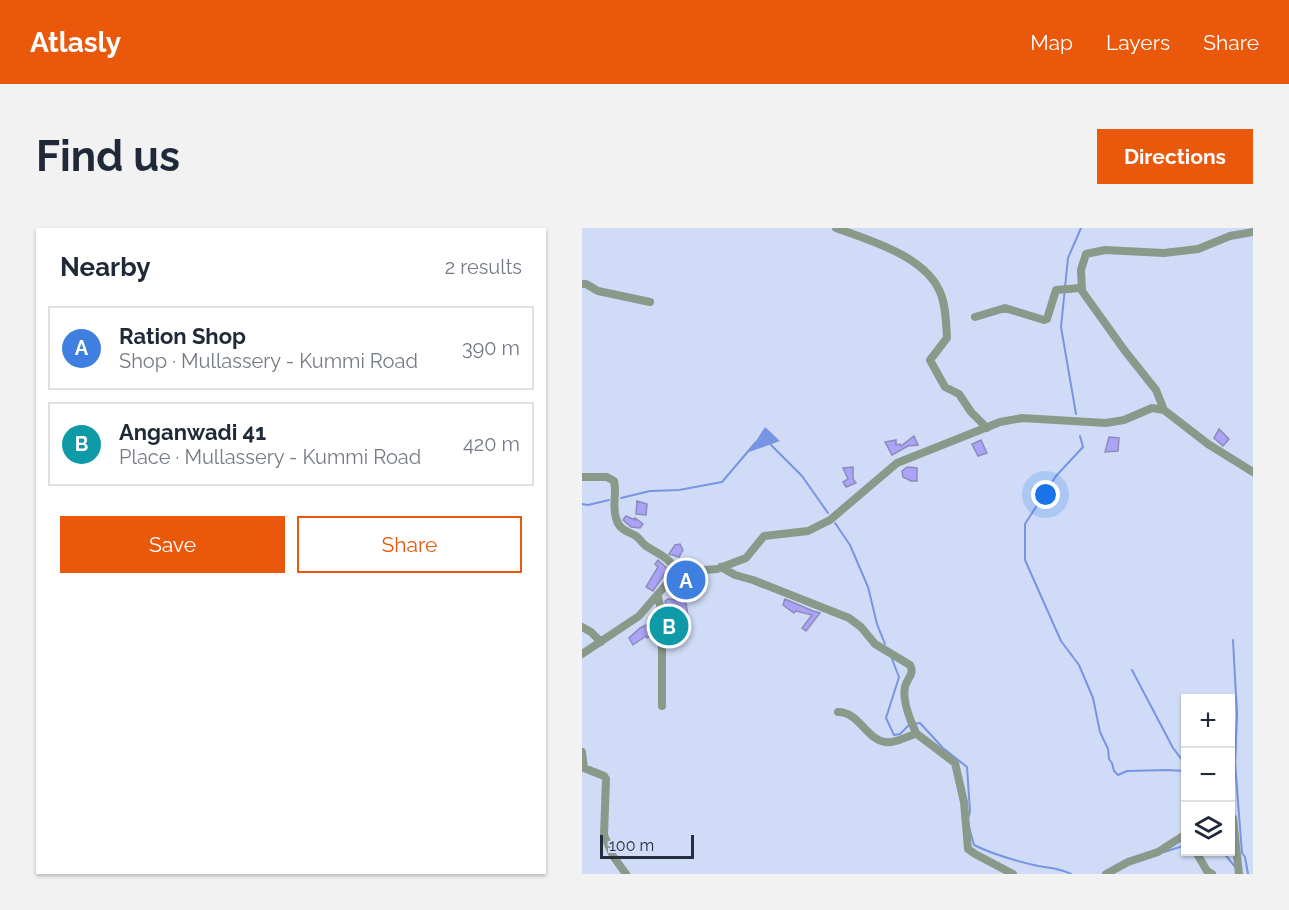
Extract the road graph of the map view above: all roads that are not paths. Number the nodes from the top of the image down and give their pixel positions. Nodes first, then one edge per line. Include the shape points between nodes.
1 (836, 228) edge
2 (1253, 232) edge
3 (582, 284) edge
4 (1082, 291) junction
5 (650, 302) dead end
6 (975, 317) dead end
7 (1164, 410) junction
8 (987, 428) junction
9 (1253, 472) edge
10 (582, 477) edge
11 (722, 567) junction
12 (677, 572) junction
13 (658, 597) junction
14 (582, 627) edge
15 (601, 642) junction
16 (582, 654) edge
17 (662, 706) dead end
18 (838, 712) dead end
19 (918, 735) junction
20 (582, 752) edge
21 (1235, 836) edge
22 (1181, 837) edge
23 (1198, 856) edge
24 (1239, 872) edge
25 (626, 874) edge
26 (1014, 874) edge
27 (1106, 874) edge
28 (1212, 874) edge

1 - 8 street via 915,261 933,281 941,292 947,338 930,360 945,387 959,394
2 - 4 street via 1198,249 1164,253 1094,251 1086,254 1081,270
3 - 5 street
4 - 6 street via 1056,290 1044,320 1005,308
4 - 7 street via 1156,390
7 - 8 street via 1152,408 1106,423 1022,418
7 - 9 street
8 - 11 street via 897,463 830,520 808,531 764,536 746,558
10 - 12 street via 607,477 614,481 616,518 623,531 673,562
11 - 12 street
11 - 19 street via 849,618 875,644 910,665 912,673 905,687 905,699
12 - 13 street
13 - 15 street via 631,623
13 - 17 street via 662,613
14 - 15 street
15 - 16 street
18 - 19 street via 852,716 882,742
19 - 26 street via 955,763 970,851
20 - 25 street via 584,768 606,779 604,835
21 - 24 street
22 - 27 street via 1158,852
23 - 28 street

